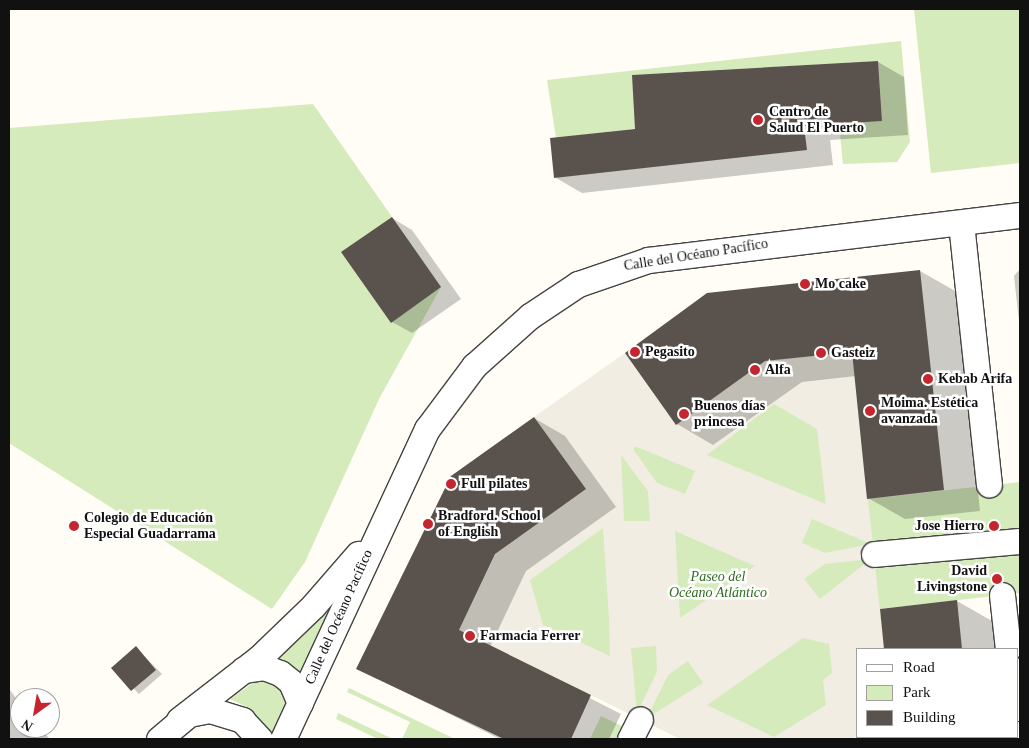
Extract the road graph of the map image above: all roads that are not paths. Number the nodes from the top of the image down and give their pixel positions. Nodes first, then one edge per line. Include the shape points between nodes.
1 (1020, 216) edge
2 (961, 223) junction
3 (988, 485) dead end
4 (377, 531) junction
5 (1020, 541) edge
6 (874, 554) dead end
7 (1002, 595) dead end
8 (1008, 648) edge
9 (243, 670) junction
10 (300, 703) junction
11 (179, 720) junction
12 (159, 739) edge
13 (260, 739) edge
14 (283, 739) edge

1 - 2 street, Calle del Océano Pacífico
2 - 3 street
2 - 4 street, Calle del Océano Pacífico via 716,249 630,265 578,284 530,316 474,366 427,429
4 - 9 street, Calle del Océano Pacífico via 313,606
4 - 10 street, Calle del Océano Pacífico
5 - 6 street
7 - 8 street
9 - 10 street, Calle del Océano Pacífico via 264,667 280,673 291,682
9 - 11 street, Calle del Océano Pacífico
10 - 14 street, Calle del Océano Pacífico
11 - 12 street, Calle del Océano Pacífico
11 - 13 street via 200,711 221,711 242,720

